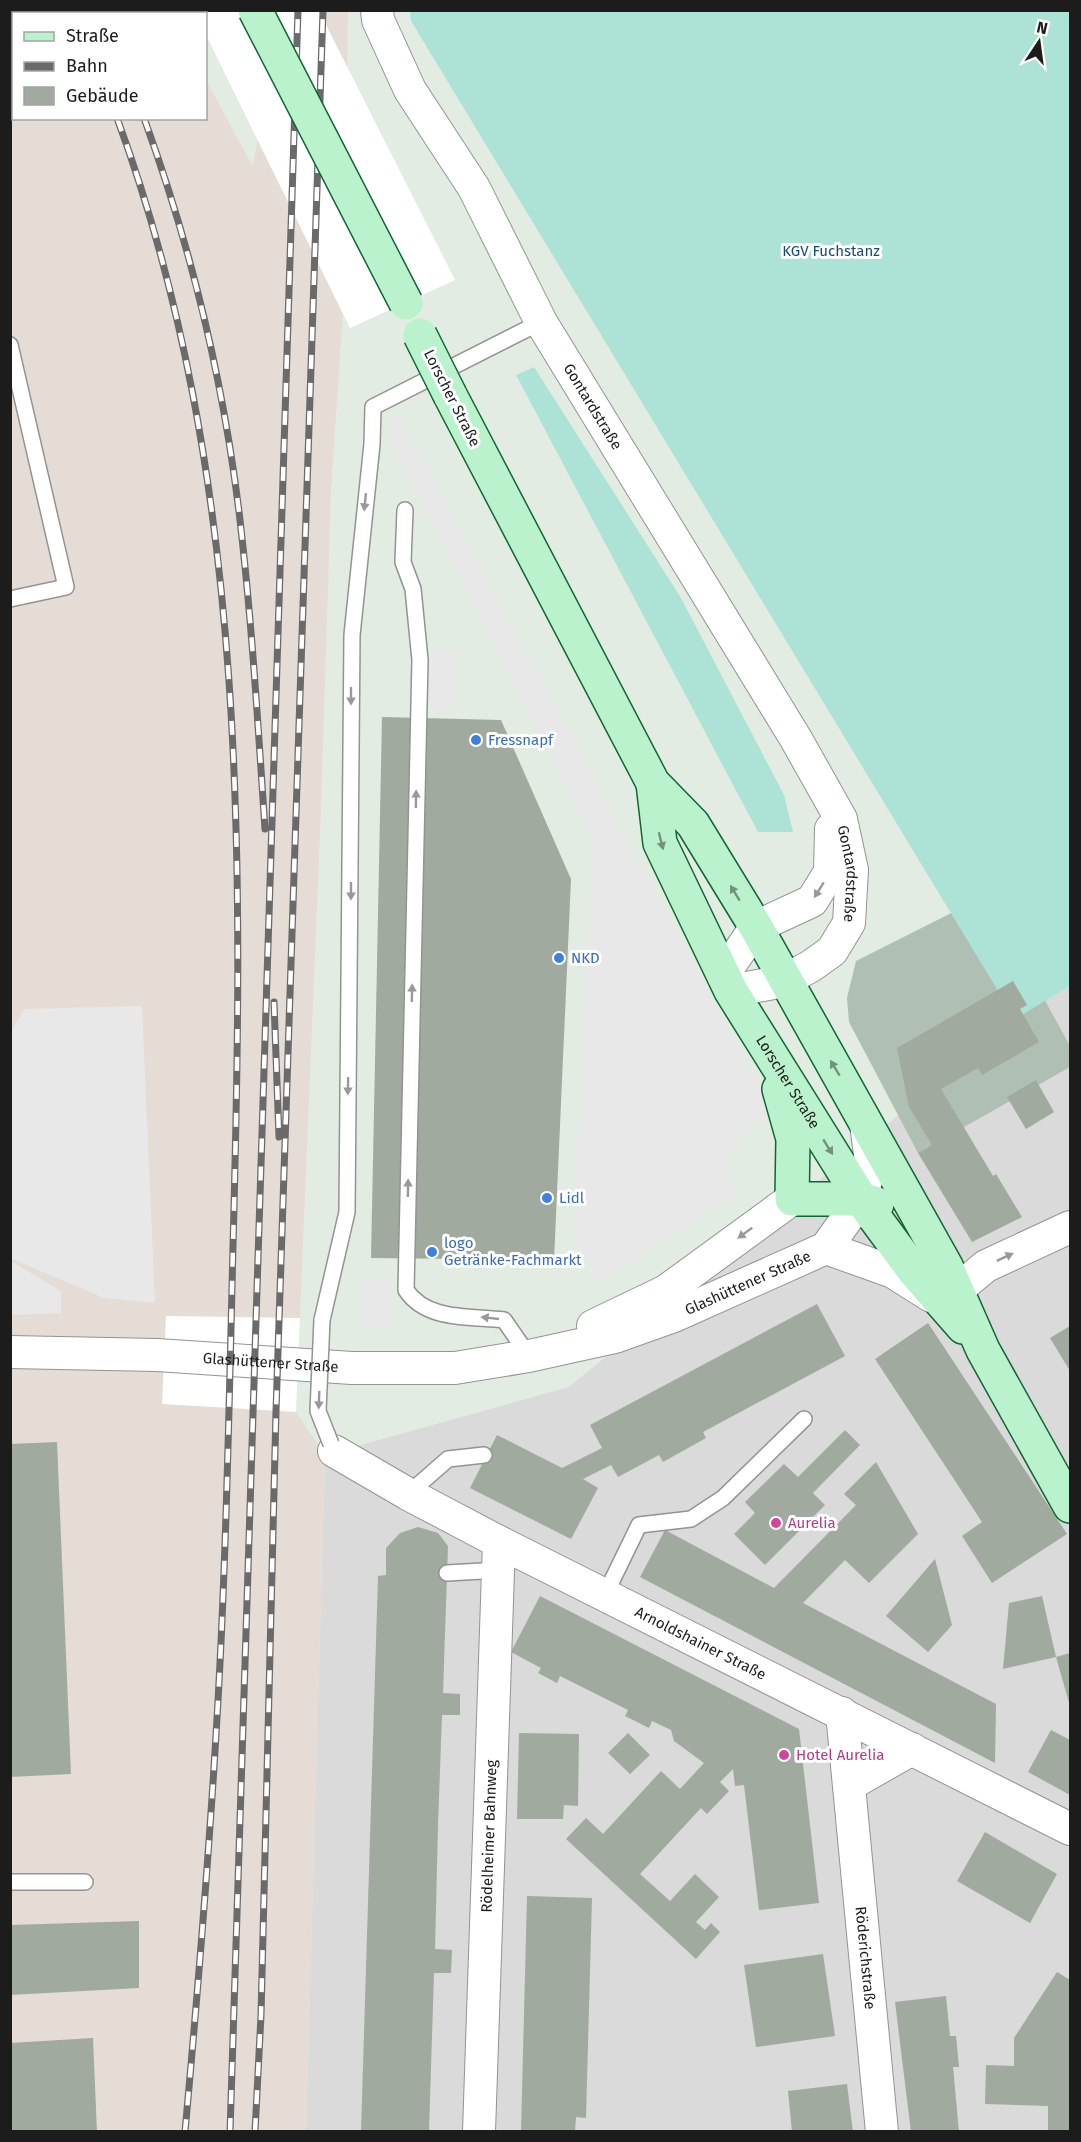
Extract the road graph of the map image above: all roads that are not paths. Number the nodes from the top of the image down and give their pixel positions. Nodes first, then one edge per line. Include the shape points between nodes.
1 (255, 10) edge
2 (377, 10) edge
3 (541, 322) junction
4 (10, 345) edge
5 (405, 510) dead end
6 (10, 599) edge
7 (652, 783) junction
8 (826, 793) junction
9 (756, 927) junction
10 (784, 981) junction
11 (727, 983) junction
12 (769, 1052) junction
13 (865, 1119) junction
14 (792, 1199) junction
15 (861, 1199) junction
16 (1071, 1227) edge
17 (933, 1244) junction
18 (826, 1248) junction
19 (948, 1295) junction
20 (10, 1352) edge
21 (530, 1356) junction
22 (804, 1419) dead end
23 (332, 1447) joint
24 (484, 1455) dead end
25 (408, 1494) junction
26 (1071, 1506) edge
27 (499, 1556) junction
28 (447, 1573) dead end
29 (605, 1595) junction
30 (842, 1713) junction
31 (912, 1749) junction
32 (849, 1785) junction
33 (1071, 1829) edge
34 (10, 1882) edge
35 (85, 1882) dead end
36 (479, 2132) edge
37 (882, 2132) edge

1 - 7 main road, Lorscher Straße, bridge
2 - 3 street, Gontardstraße via 410,90 474,188
3 - 8 street, Gontardstraße
3 -> 23 lane, bridge via 373,407 352,635 347,1212 322,1320 318,1411
4 - 6 lane via 66,587
21 -> 5 lane via 504,1320 431,1312 415,1303 406,1290 420,660 413,589 403,561
9 -> 7 main road, Lorscher Straße via 693,824
7 -> 11 main road, Lorscher Straße via 660,843
8 -> 9 street, Gontardstraße via 832,841 830,872 812,901
8 - 10 street, Gontardstraße via 841,819 852,870 849,923 832,951
9 - 10 main road, Lorscher Straße
9 - 11 street
10 - 11 street, Gontardstraße
13 -> 10 main road, Lorscher Straße
11 - 12 main road, Lorscher Straße
12 - 14 main road via 793,1138
12 -> 15 main road, Lorscher Straße
13 - 15 street, Glashüttener Straße via 872,1162
13 - 17 main road, Lorscher Straße
14 - 15 main road
14 -> 21 street, Glashüttener Straße via 666,1291
15 - 17 main road via 901,1215
15 - 18 street, Glashüttener Straße
15 - 19 main road, Lorscher Straße
19 -> 16 street via 986,1266
17 - 19 main road, Lorscher Straße
18 - 19 street, Glashüttener Straße
18 - 21 street, Glashüttener Straße via 665,1319 615,1337
19 - 26 main road, Lorscher Straße
20 - 21 street, Glashüttener Straße via 157,1354 352,1368 455,1368
22 - 29 lane via 723,1498 691,1520 639,1525
23 - 25 street, Arnoldshainer Straße
24 - 25 lane via 448,1459
25 - 27 street, Arnoldshainer Straße
27 - 28 lane
27 - 29 street, Arnoldshainer Straße
27 - 36 street, Rödelheimer Bahnweg
29 - 30 street, Arnoldshainer Straße
30 - 31 street, Arnoldshainer Straße
30 - 32 street, Röderichstraße
31 - 32 street
31 - 33 street, Arnoldshainer Straße
32 - 37 street, Röderichstraße
34 - 35 lane

